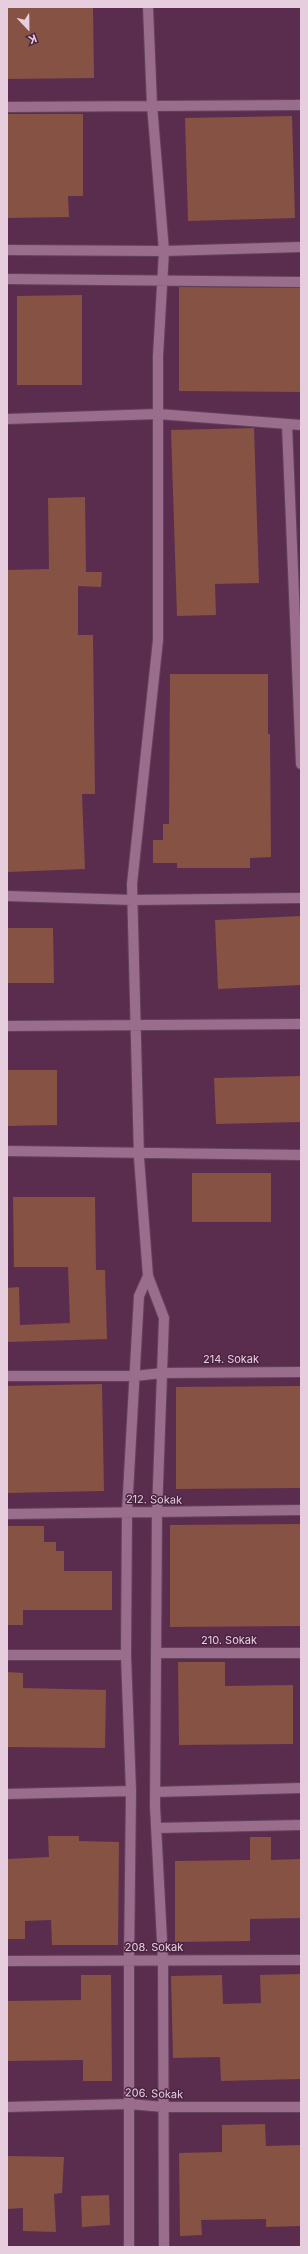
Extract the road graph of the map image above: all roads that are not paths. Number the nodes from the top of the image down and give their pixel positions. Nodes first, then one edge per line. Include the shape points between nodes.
1 (148, 7) edge
2 (152, 104) junction
3 (301, 105) edge
4 (7, 107) edge
5 (301, 247) edge
6 (7, 250) edge
7 (164, 251) junction
8 (7, 279) edge
9 (163, 280) junction
10 (301, 282) edge
11 (158, 414) junction
12 (7, 419) edge
13 (287, 425) junction
14 (301, 425) edge
15 (301, 764) edge
16 (7, 896) edge
17 (301, 898) edge
18 (133, 900) junction
19 (301, 1024) edge
20 (136, 1025) junction
21 (7, 1026) edge
22 (7, 1151) edge
23 (139, 1153) junction
24 (301, 1155) edge
25 (148, 1276) junction
26 (301, 1372) edge
27 (162, 1373) junction
28 (7, 1376) edge
29 (135, 1376) junction
30 (301, 1510) edge
31 (127, 1511) junction
32 (157, 1513) junction
33 (7, 1514) edge
34 (157, 1653) junction
35 (301, 1653) edge
36 (7, 1655) edge
37 (126, 1655) junction
38 (301, 1788) edge
39 (131, 1791) junction
40 (155, 1792) junction
41 (7, 1794) edge
42 (301, 1825) edge
43 (156, 1828) junction
44 (129, 1960) junction
45 (163, 1960) junction
46 (301, 1960) edge
47 (7, 1961) edge
48 (129, 2104) junction
49 (7, 2107) edge
50 (164, 2107) junction
51 (301, 2107) edge
52 (129, 2247) edge
53 (164, 2247) edge

1 - 2 street
2 - 3 street
2 - 4 street
2 - 7 street
5 - 7 street
6 - 7 street
7 - 9 street
8 - 9 street
9 - 10 street
9 - 11 street via 158,356
11 - 12 street
11 - 13 street
11 - 18 street via 158,640 132,884
13 - 14 street
13 - 15 street
16 - 18 street
17 - 18 street
18 - 20 street
19 - 20 street
20 - 21 street
20 - 23 street
22 - 23 street
23 - 24 street
23 - 25 street
25 - 27 street via 164,1318
25 - 29 street via 139,1296
26 - 27 street, 214. Sokak
27 - 29 street, 214. Sokak
27 - 32 street
28 - 29 street
29 - 31 street
30 - 32 street, 212. Sokak
31 - 32 street, 212. Sokak
31 - 33 street, 212. Sokak
31 - 37 street
32 - 34 street
34 - 35 street, 210. Sokak
34 - 40 street
36 - 37 street
37 - 39 street
38 - 40 street
39 - 41 street
39 - 44 street
40 - 43 street
42 - 43 street
43 - 45 street
44 - 45 street, 208. Sokak
44 - 47 street, 208. Sokak
44 - 48 street
45 - 46 street, 208. Sokak
45 - 50 street
48 - 49 street, 206. Sokak
48 - 50 street, 206. Sokak
48 - 52 street
50 - 51 street, 206. Sokak
50 - 53 street

